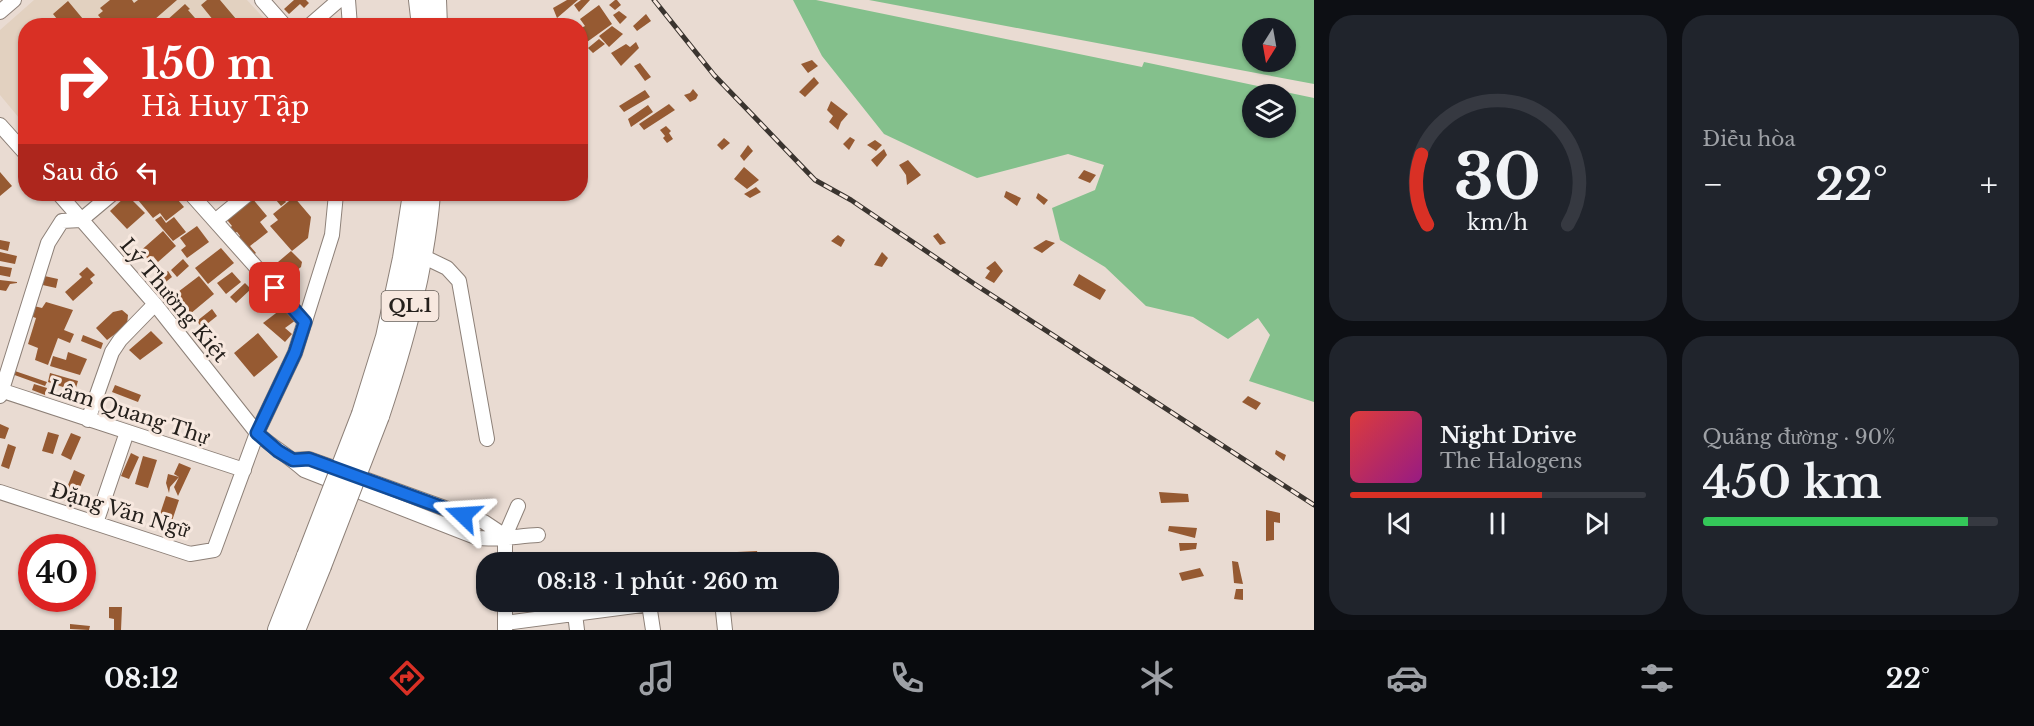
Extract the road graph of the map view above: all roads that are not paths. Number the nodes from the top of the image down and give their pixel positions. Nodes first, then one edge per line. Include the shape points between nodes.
1 (14, 0) edge
2 (262, 0) edge
3 (339, 0) edge
4 (348, 0) edge
5 (419, 0) edge
6 (436, 0) edge
7 (0, 12) edge
8 (278, 18) edge
9 (318, 18) edge
10 (349, 18) edge
11 (421, 18) edge
12 (437, 18) edge
13 (0, 125) edge
14 (18, 145) edge
15 (65, 201) edge
16 (104, 201) edge
17 (197, 201) edge
18 (239, 201) edge
19 (335, 201) edge
20 (412, 201) edge
21 (429, 201) edge
22 (81, 220) junction
23 (215, 220) junction
24 (422, 256) junction
25 (155, 304) junction
26 (305, 322) junction
27 (1, 392) edge
28 (370, 415) junction
29 (88, 420) junction
30 (127, 432) junction
31 (257, 433) junction
32 (487, 439) dead end
33 (244, 470) junction
34 (0, 492) edge
35 (518, 506) dead end
36 (96, 523) junction
37 (538, 535) dead end
38 (505, 536) junction
39 (505, 552) edge
40 (314, 561) junction
41 (590, 612) edge
42 (650, 612) edge
43 (723, 612) edge
44 (575, 614) junction
45 (505, 626) edge
46 (278, 630) edge
47 (295, 630) edge
48 (577, 630) edge
49 (653, 630) edge
50 (725, 630) edge

1 - 7 street
2 - 8 street
3 - 9 street
4 - 10 street
5 - 11 highway
6 - 12 highway
13 - 14 street
15 - 22 street, Lý Thường Kiệt
16 - 22 street
17 - 23 street
18 - 23 street
19 - 26 street, Đặng Văn Ngữ via 332,235
20 - 28 highway, QL.1
21 - 24 highway, QL.1
22 - 25 street, Lý Thường Kiệt
22 - 27 street via 62,221 48,243
23 - 26 street
24 - 28 highway, QL.1 via 403,337
24 - 32 street via 447,268 459,281
25 - 29 street via 116,346
25 - 31 street, Lý Thường Kiệt
26 - 31 street, Đặng Văn Ngữ via 295,353
27 - 29 street, Lâm Quang Thự
28 - 40 highway, QL.1, bridge
29 - 30 street, Lâm Quang Thự
30 - 33 street, Lâm Quang Thự
30 - 36 street
31 - 33 street, Đặng Văn Ngữ
31 - 38 street, Lý Thường Kiệt via 293,460 309,459 397,498 484,522
33 - 36 street, Đặng Văn Ngữ via 214,550 190,554
34 - 36 street, Đặng Văn Ngữ
35 - 38 street
37 - 38 street
38 - 39 street
40 - 46 highway, QL.1
40 - 47 highway, QL.1
41 - 44 street
42 - 49 street
43 - 50 street
44 - 45 street
44 - 48 street

